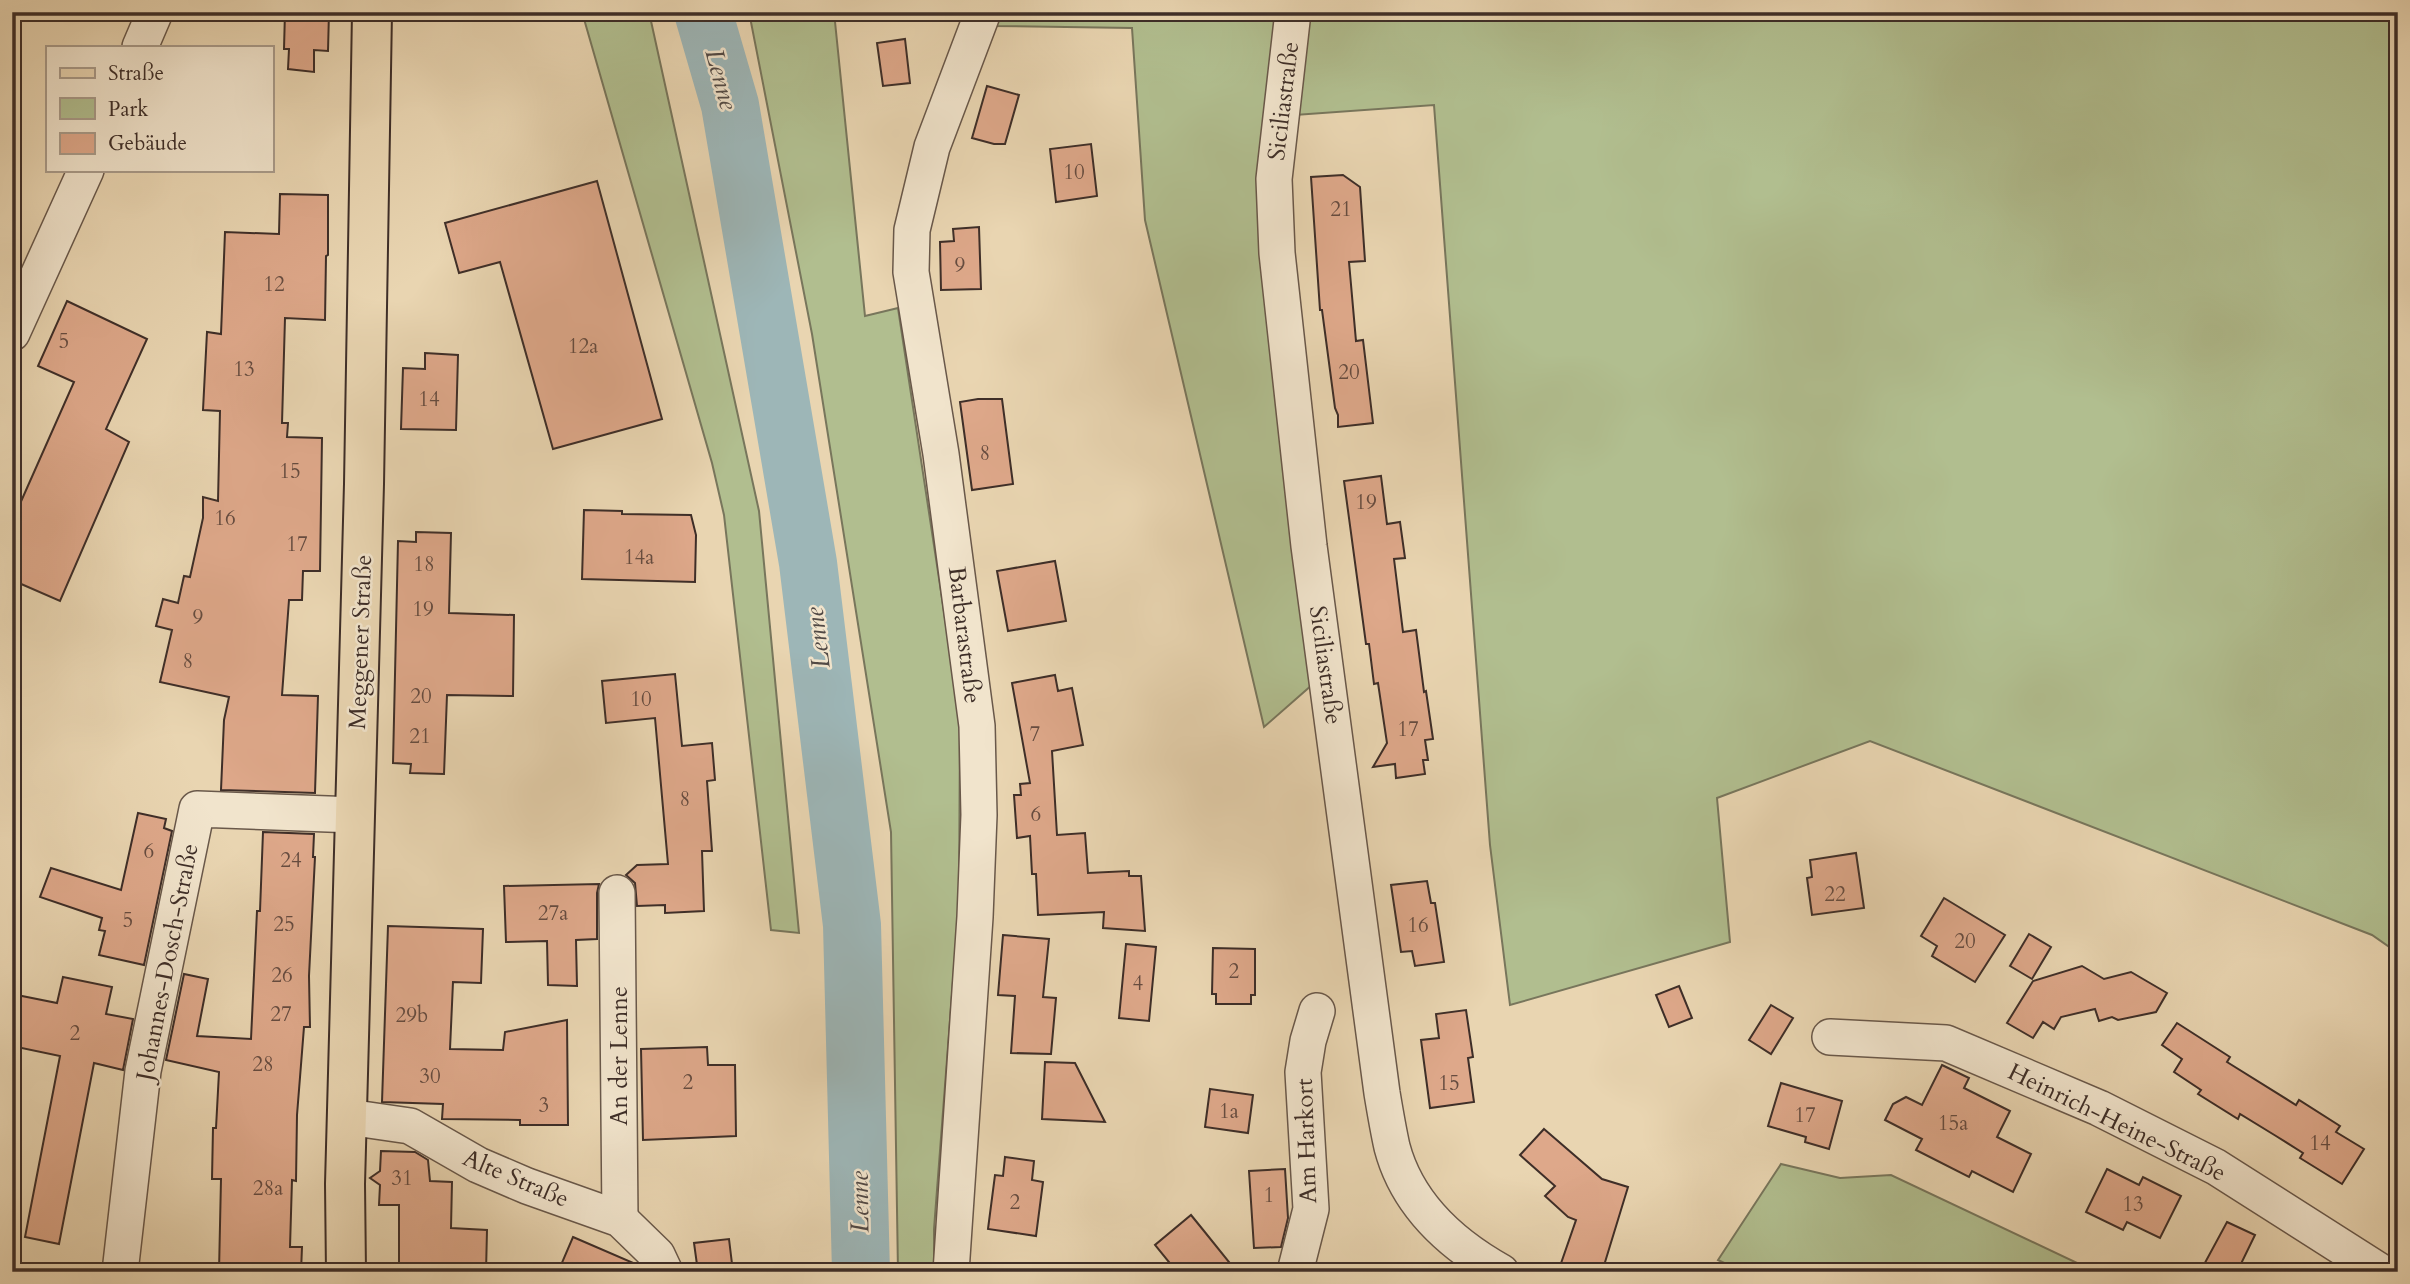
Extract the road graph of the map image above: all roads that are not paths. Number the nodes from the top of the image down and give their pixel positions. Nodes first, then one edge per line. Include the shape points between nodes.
1 (155, 12) edge
2 (372, 12) edge
3 (983, 12) edge
4 (1293, 12) edge
5 (140, 46) edge
6 (85, 172) edge
7 (12, 333) edge
8 (355, 815) junction
9 (618, 893) dead end
10 (1317, 1011) dead end
11 (1829, 1037) dead end
12 (348, 1117) junction
13 (620, 1219) junction
14 (120, 1272) edge
15 (346, 1272) edge
16 (665, 1272) edge
17 (951, 1272) edge
18 (1295, 1272) edge
19 (1501, 1272) edge
20 (2381, 1272) edge

1 - 5 street
2 - 8 main road, Meggener Straße
3 - 17 street, Barbarastraße via 932,147 912,230 911,272 941,454 977,726 976,891
4 - 19 street, Siciliastraße via 1274,179 1276,253 1382,1093 1392,1146 1418,1201 1469,1254
6 - 7 street
8 - 12 main road, Meggener Straße
8 - 14 street, Johannes-Dosch-Straße via 197,809 143,1071
9 - 13 street, An der Lenne
10 - 18 street, Am Harkort via 1303,1072 1311,1209
11 - 20 street, Heinrich-Heine-Straße via 1946,1043 2099,1108 2216,1167
12 - 13 street, Alte Straße via 410,1126 478,1165
12 - 15 main road, Meggener Straße
13 - 16 street, Alte Straße via 657,1255

